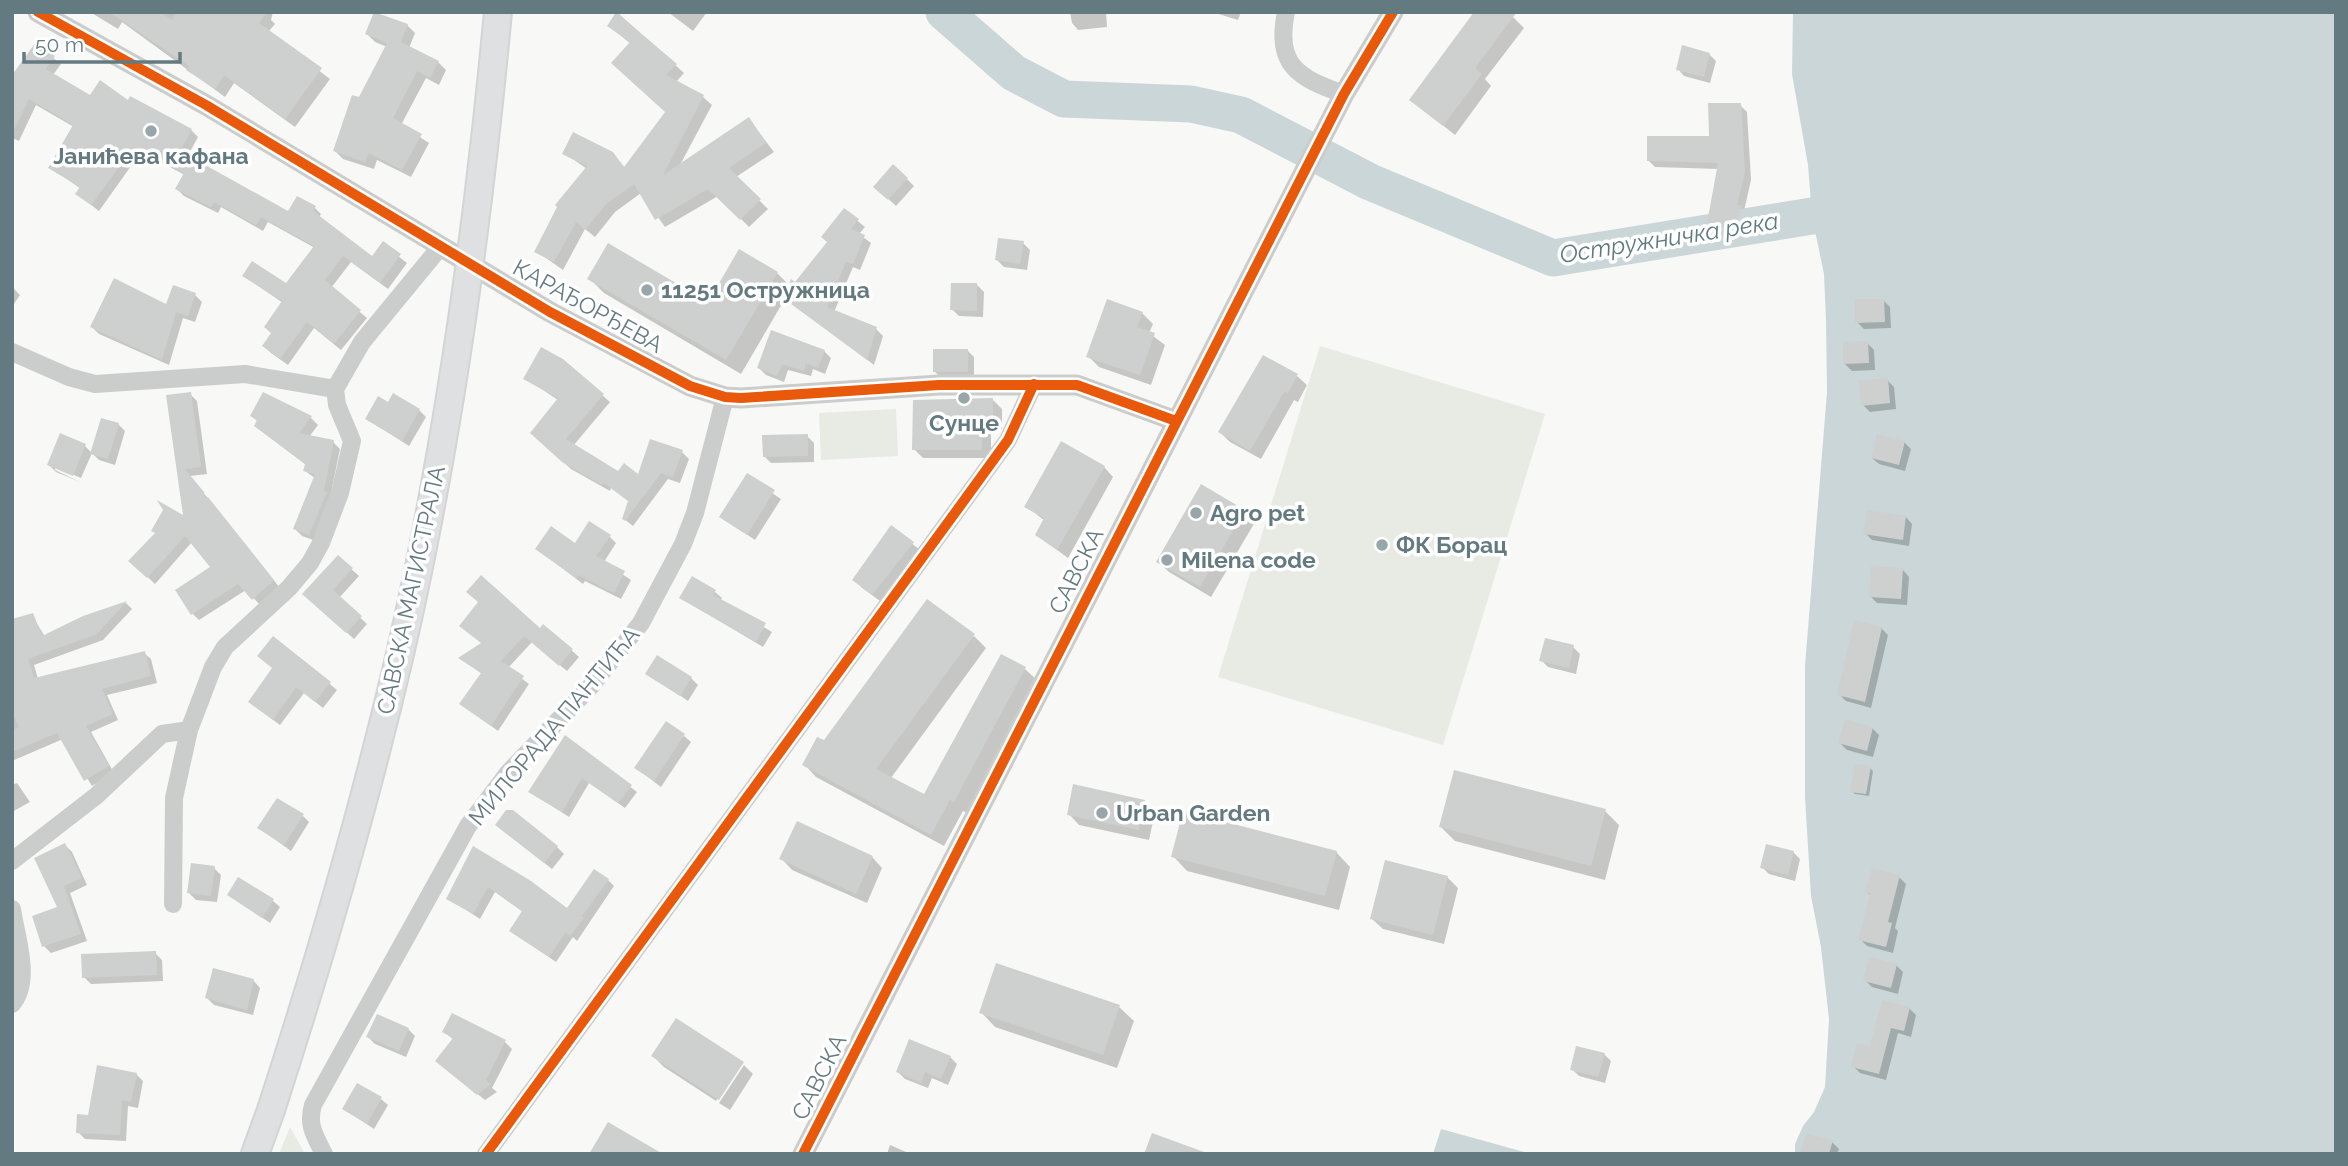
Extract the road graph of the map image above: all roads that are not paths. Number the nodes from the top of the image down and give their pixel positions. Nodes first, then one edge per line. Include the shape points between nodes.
1 (38, 12) edge
2 (498, 12) edge
3 (1286, 12) edge
4 (1393, 12) edge
5 (1343, 94) junction
6 (441, 246) junction
7 (12, 352) edge
8 (1034, 384) junction
9 (335, 388) junction
10 (725, 397) junction
11 (1176, 421) junction
12 (189, 730) junction
13 (12, 861) edge
14 (173, 904) dead end
15 (12, 909) edge
16 (12, 1004) edge
17 (255, 1154) edge
18 (324, 1154) edge
19 (486, 1154) edge
20 (803, 1154) edge

1 - 6 street, КАРАЂОРЂЕВА
2 - 17 main road, САВСКА МАГИСТРАЛА, bridge via 466,299 425,531 367,789 321,956
3 - 5 street via 1281,31 1283,53 1308,79
4 - 5 street, САВСКА
5 - 11 street, САВСКА
6 - 9 street via 362,342
6 - 10 street, КАРАЂОРЂЕВА via 643,362 690,386
7 - 9 street via 95,384 245,374
8 - 10 street, КАРАЂОРЂЕВА
8 - 11 street, КАРАЂОРЂЕВА via 1077,385
8 - 19 street via 1008,440
9 - 12 street via 352,441 340,493 321,543 289,588 219,656
10 - 18 street, МИЛОРАДА ПАНТИЋА via 695,513 666,579 613,659 508,773 467,826 313,1105 311,1129
11 - 20 street, САВСКА
12 - 13 street via 162,734 96,796
12 - 14 street via 174,798
15 - 16 street via 22,985

